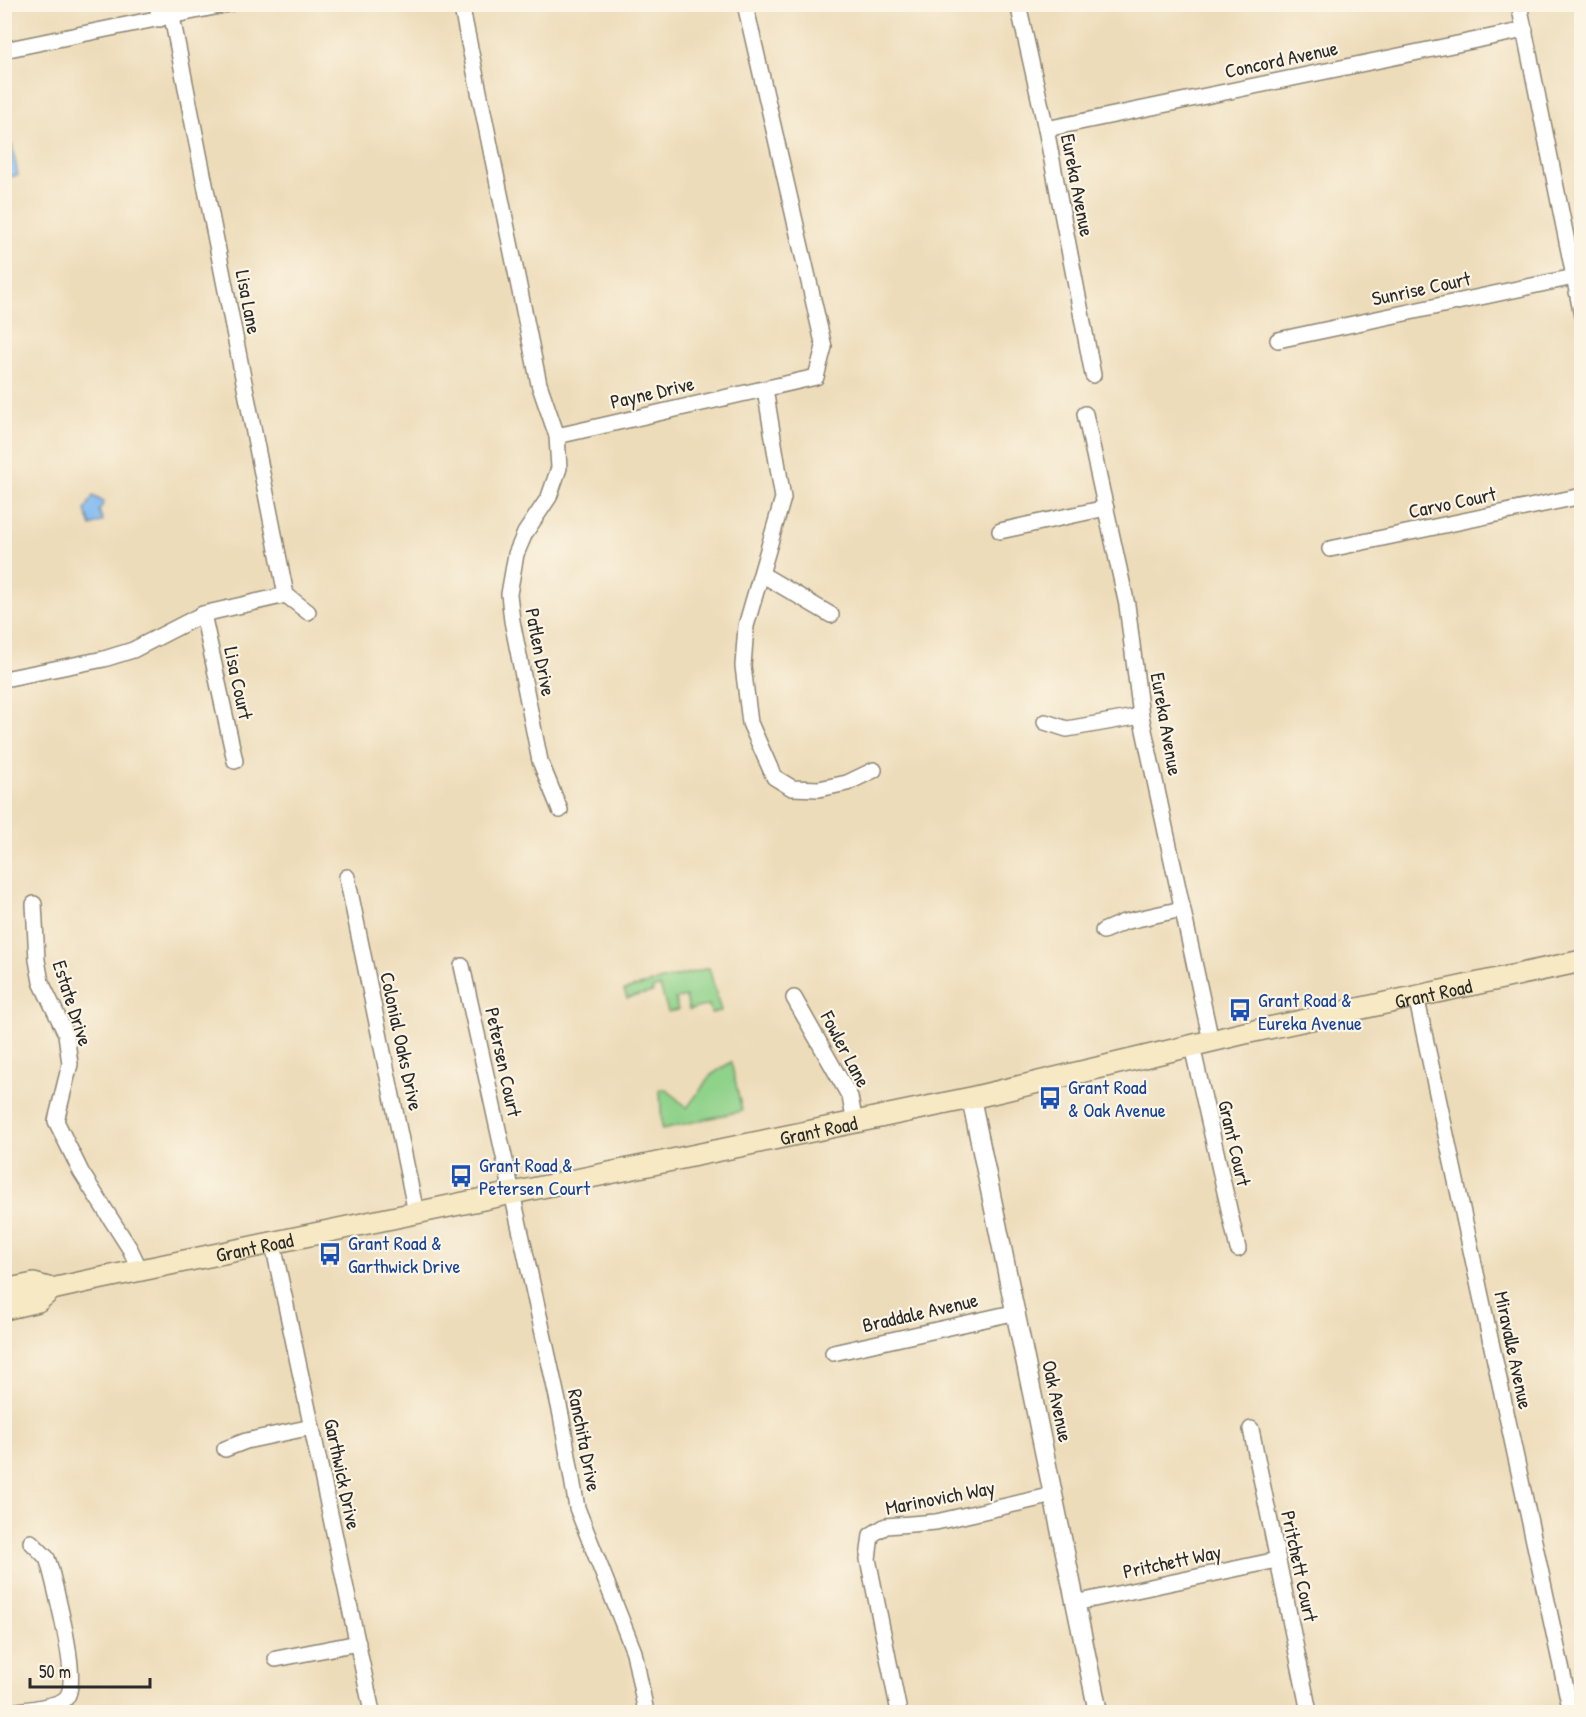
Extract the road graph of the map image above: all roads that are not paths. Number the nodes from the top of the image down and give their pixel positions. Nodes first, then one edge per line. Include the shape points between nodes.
1 (229, 4) edge
2 (460, 4) edge
3 (745, 4) edge
4 (1017, 4) edge
5 (1519, 4) edge
6 (163, 14) edge
7 (1525, 30) junction
8 (4, 50) edge
9 (1046, 129) junction
10 (1574, 277) junction
11 (1581, 316) edge
12 (1278, 340) dead end
13 (1093, 375) dead end
14 (765, 389) junction
15 (1085, 414) dead end
16 (557, 436) junction
17 (1581, 496) edge
18 (1106, 508) junction
19 (1000, 531) dead end
20 (1330, 549) dead end
21 (763, 575) junction
22 (286, 595) junction
23 (308, 612) dead end
24 (202, 614) junction
25 (831, 615) dead end
26 (4, 679) edge
27 (1141, 716) junction
28 (1045, 722) dead end
29 (235, 761) dead end
30 (874, 770) dead end
31 (560, 810) dead end
32 (347, 877) dead end
33 (34, 904) dead end
34 (1182, 909) junction
35 (1103, 930) dead end
36 (1581, 961) edge
37 (462, 966) dead end
38 (1416, 996) junction
39 (794, 998) dead end
40 (1202, 1043) junction
41 (971, 1098) junction
42 (855, 1123) junction
43 (505, 1168) joint
44 (511, 1193) junction
45 (416, 1213) junction
46 (273, 1244) junction
47 (1238, 1249) dead end
48 (140, 1270) junction
49 (52, 1289) junction
50 (4, 1290) edge
51 (4, 1309) edge
52 (1017, 1312) junction
53 (833, 1353) dead end
54 (312, 1427) junction
55 (1251, 1429) dead end
56 (225, 1449) dead end
57 (1054, 1494) junction
58 (31, 1542) dead end
59 (1277, 1560) junction
60 (1075, 1603) junction
61 (358, 1643) junction
62 (276, 1659) dead end
63 (10, 1713) edge
64 (372, 1713) edge
65 (646, 1713) edge
66 (899, 1713) edge
67 (1098, 1713) edge
68 (1309, 1713) edge
69 (1571, 1713) edge

1 - 6 street
2 - 16 street via 539,384
3 - 14 street, Payne Drive via 824,347 816,376
4 - 9 street, Eureka Avenue
5 - 7 street
6 - 8 street
6 - 22 street, Lisa Lane
7 - 9 street, Concord Avenue
7 - 10 street
9 - 13 street, Eureka Avenue
10 - 11 street
10 - 12 street, Sunrise Court
14 - 16 street, Payne Drive
14 - 21 street via 783,498
15 - 18 street, Eureka Avenue
16 - 31 street, Patlen Drive via 559,468 549,497 516,554 509,594 540,760
17 - 20 street, Carvo Court
18 - 19 street
18 - 27 street, Eureka Avenue via 1127,605
21 - 25 street
21 - 30 street via 746,626 743,666 750,723 774,777 792,788 819,789 848,783
22 - 23 street
22 - 24 street
24 - 26 street via 133,650
24 - 29 street, Lisa Court
27 - 28 street via 1067,729
27 - 34 street, Eureka Avenue
32 - 45 street, Colonial Oaks Drive
33 - 48 street, Estate Drive via 41,982 66,1035 70,1064 56,1121 81,1172
34 - 35 street
34 - 40 street, Eureka Avenue
36 - 38 main road, Grant Road
37 - 43 street, Petersen Court
38 - 40 main road, Grant Road
38 - 69 street, Miravalle Avenue
39 - 42 street, Fowler Lane via 850,1097
40 - 41 main road, Grant Road
40 - 47 street, Grant Court
41 - 42 main road, Grant Road
41 - 52 street, Oak Avenue
42 - 44 main road, Grant Road
43 - 44 street, Ranchita Drive
44 - 45 main road, Grant Road
44 - 65 street, Ranchita Drive via 561,1415 577,1508 634,1652
45 - 46 main road, Grant Road
46 - 48 main road, Grant Road
46 - 54 street, Garthwick Drive
48 - 49 main road, Grant Road
49 - 50 main road, Grant Road via 34,1284
49 - 51 main road, Grant Road via 38,1301
52 - 53 street, Braddale Avenue
52 - 57 street, Oak Avenue
54 - 56 street
54 - 61 street, Garthwick Drive
55 - 59 street, Pritchett Court
57 - 60 street, Oak Avenue
57 - 66 street, Marinovich Way via 936,1522 886,1526 871,1535 868,1559
58 - 63 street via 47,1558 50,1567 72,1673 71,1692 63,1701
59 - 60 street, Pritchett Way
59 - 68 street, Pritchett Court
60 - 67 street, Oak Avenue
61 - 62 street
61 - 64 street, Garthwick Drive

